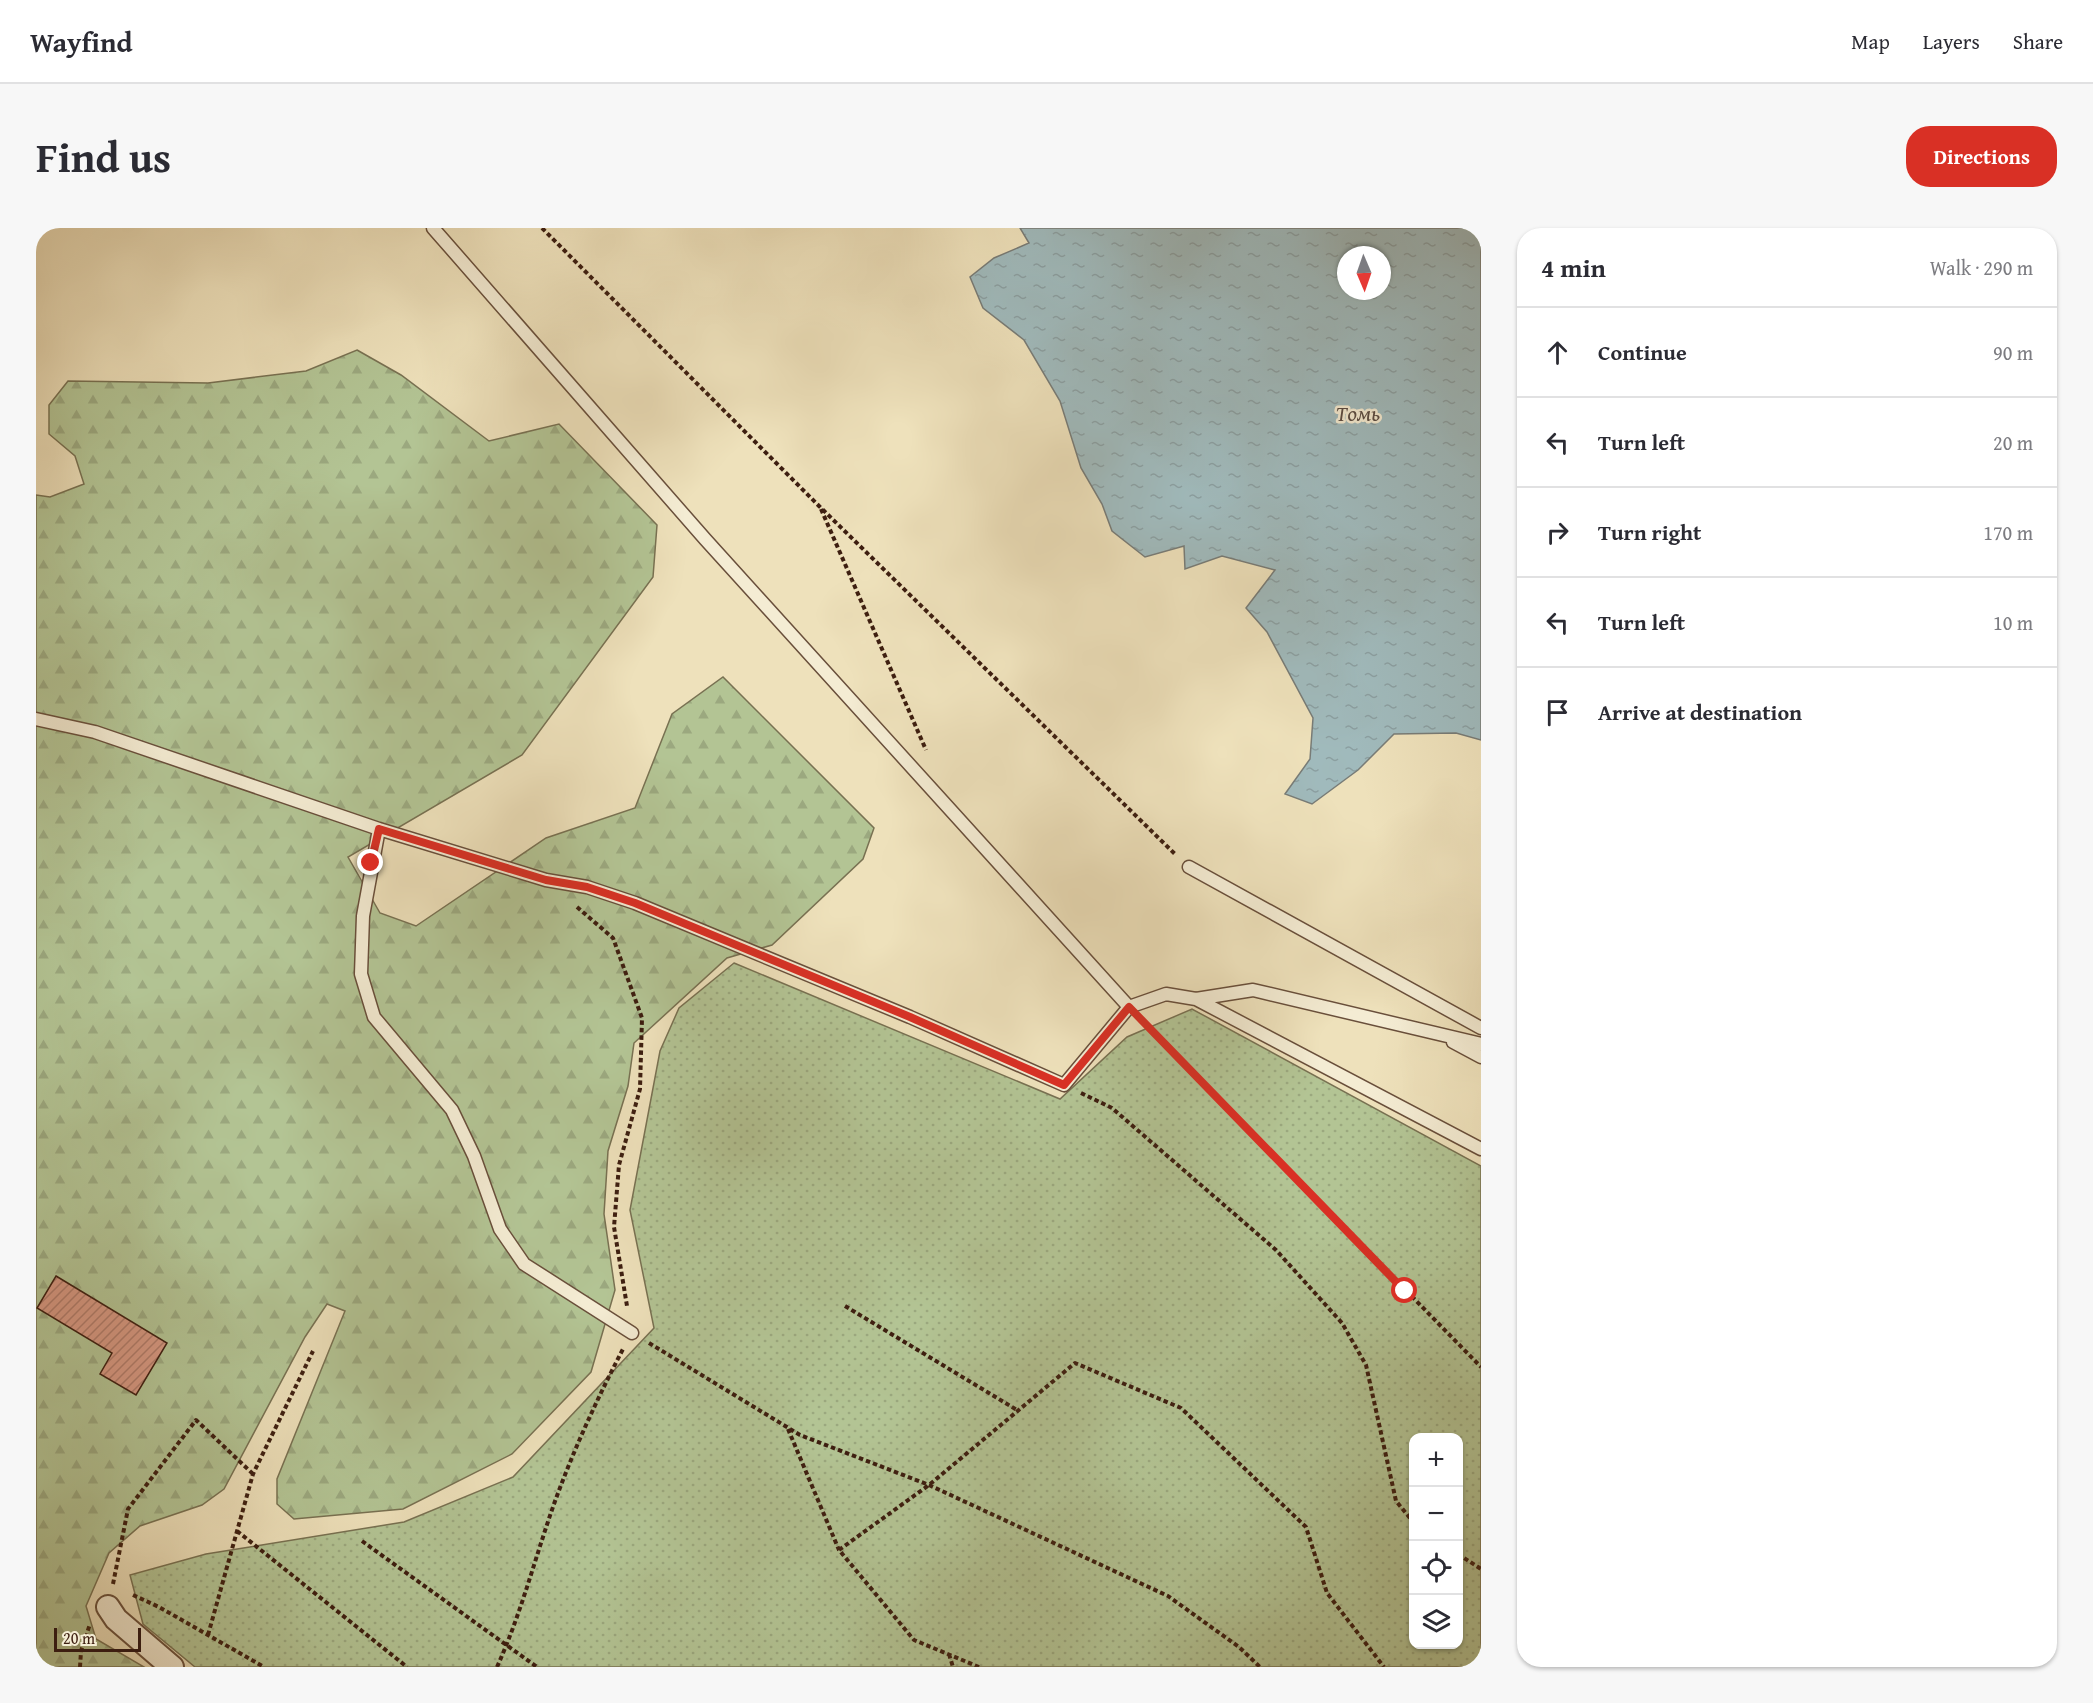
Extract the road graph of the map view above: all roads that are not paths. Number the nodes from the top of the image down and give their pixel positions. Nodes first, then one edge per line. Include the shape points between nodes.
1 (433, 228) edge
2 (36, 719) edge
3 (379, 829) junction
4 (1189, 867) road end
5 (1196, 999) junction
6 (1129, 1007) junction
7 (1481, 1028) edge
8 (1436, 1033) junction
9 (1481, 1044) edge
10 (1481, 1057) edge
11 (1481, 1149) edge
12 (632, 1333) road end
13 (110, 1602) road end
14 (172, 1667) edge

1 - 6 lane via 705,539
2 - 3 lane via 95,732
3 - 6 lane via 635,903 1064,1085
3 - 12 lane via 363,916 361,974 374,1017 452,1110 474,1156 500,1229 524,1264
4 - 7 lane
5 - 6 lane via 1166,994
5 - 8 lane via 1253,990
5 - 11 lane
8 - 9 lane
8 - 10 lane
13 - 14 street via 116,1619

